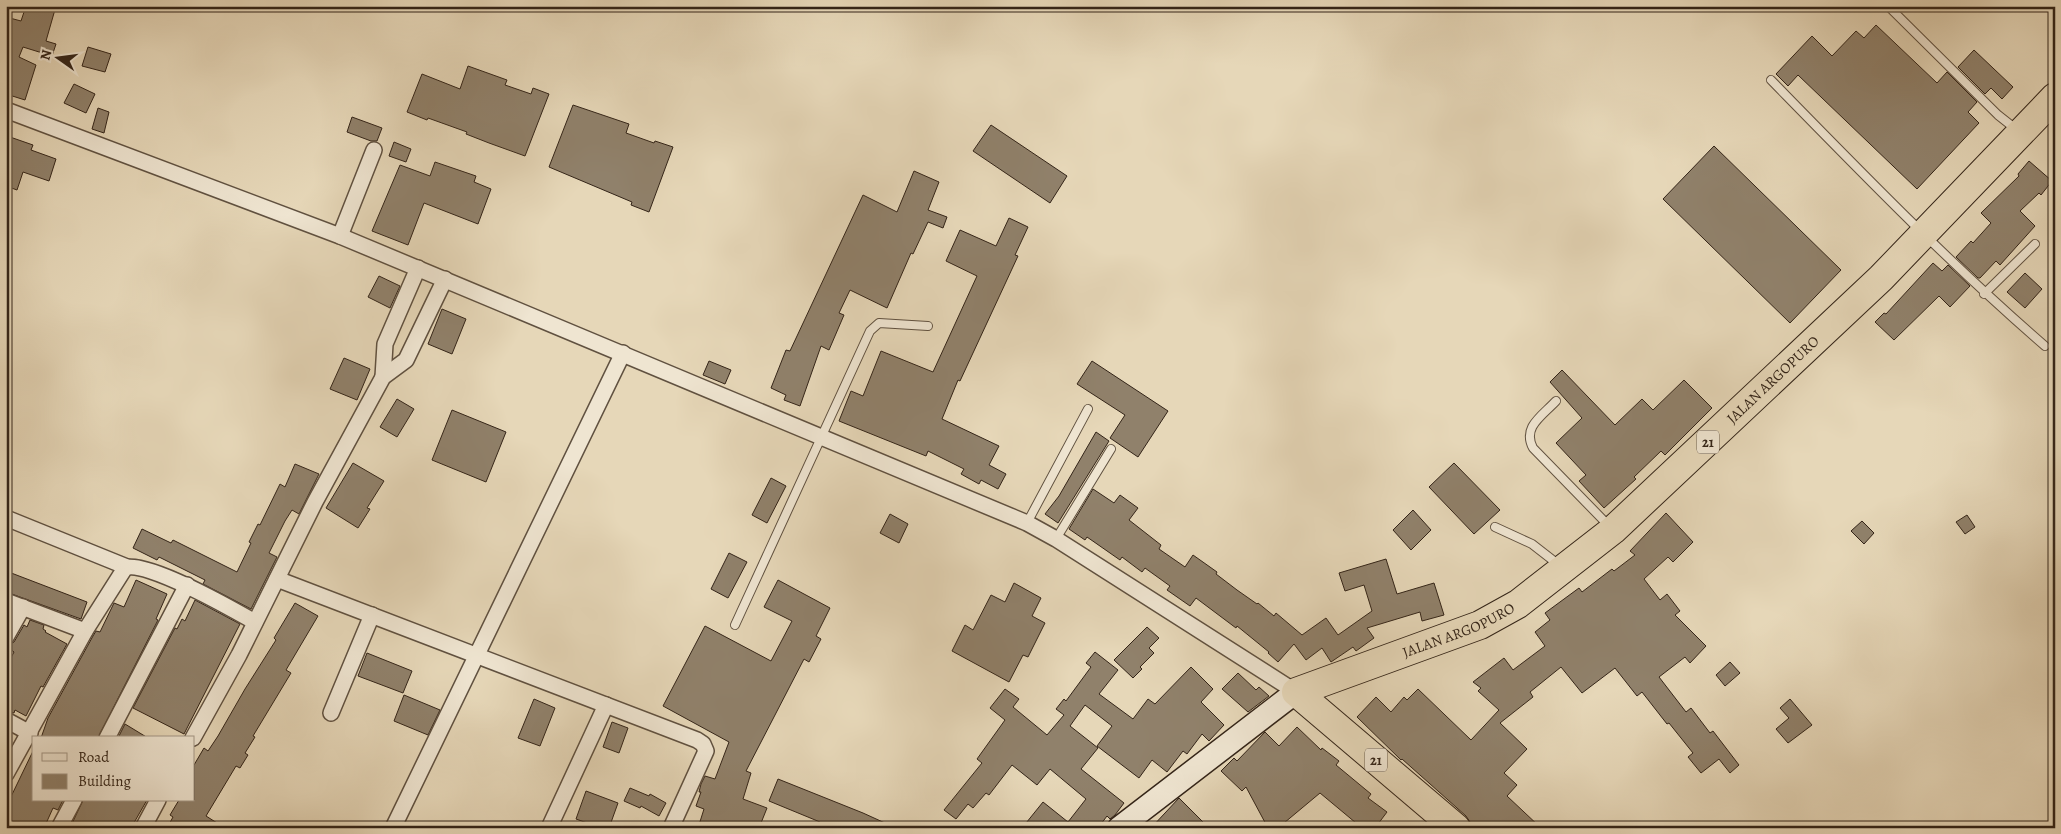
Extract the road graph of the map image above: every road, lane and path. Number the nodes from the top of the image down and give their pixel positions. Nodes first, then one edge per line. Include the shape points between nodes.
1 (1888, 6) edge
2 (1771, 80) dead end
3 (2055, 97) edge
4 (6, 110) edge
5 (2020, 133) junction
6 (374, 150) dead end
7 (1923, 235) junction
8 (340, 236) junction
9 (2035, 244) dead end
10 (418, 268) junction
11 (445, 279) junction
12 (1984, 294) junction
13 (928, 326) dead end
14 (2045, 346) dead end
15 (623, 353) junction
16 (383, 377) junction
17 (1556, 401) dead end
18 (1088, 409) dead end
19 (820, 436) junction
20 (1110, 449) dead end
21 (6, 518) edge
22 (1027, 522) junction
23 (1495, 527) dead end
24 (1614, 530) junction
25 (1056, 539) junction
26 (127, 567) junction
27 (1562, 568) junction
28 (277, 579) junction
29 (187, 585) junction
30 (6, 601) edge
31 (22, 607) junction
32 (372, 615) junction
33 (256, 622) junction
34 (735, 624) dead end
35 (85, 631) junction
36 (6, 637) edge
37 (477, 655) junction
38 (1296, 692) junction
39 (606, 705) junction
40 (331, 713) dead end
41 (6, 720) edge
42 (30, 733) junction
43 (108, 736) edge
44 (194, 736) edge
45 (6, 774) edge
46 (73, 802) edge
47 (157, 802) edge
48 (1131, 825) edge
49 (59, 828) edge
50 (143, 828) edge
51 (393, 828) edge
52 (549, 828) edge
53 (671, 828) edge
54 (1456, 828) edge

1 - 5 lane
2 - 7 lane
3 - 5 highway, JALAN ARGOPURO / 21
4 - 8 street
5 - 7 highway, JALAN ARGOPURO / 21
6 - 8 street
7 - 12 lane
7 - 24 highway, JALAN ARGOPURO / 21
8 - 10 street
9 - 12 lane
10 - 11 street
10 - 16 street via 385,344
11 - 15 street
11 - 16 street via 406,360
12 - 14 lane
13 - 19 lane via 879,323 874,326
15 - 19 street
15 - 37 street
16 - 28 street
17 - 24 lane via 1529,430 1528,439 1533,448
18 - 22 lane
19 - 22 street
19 - 34 lane
20 - 25 lane
21 - 26 street
22 - 25 street
23 - 27 lane via 1532,544
24 - 27 highway, JALAN ARGOPURO / 21
25 - 38 street
26 - 29 street
26 - 35 street via 122,570
27 - 38 highway, JALAN ARGOPURO / 21 via 1518,604 1480,625
28 - 32 street
28 - 33 street
29 - 33 street
29 - 43 street
30 - 31 street
31 - 35 street
31 - 36 street
32 - 37 street
32 - 40 street
33 - 44 street
35 - 42 street
37 - 39 street
37 - 51 street
38 - 48 street
38 - 54 highway, 21
39 - 52 street
39 - 53 street via 703,744 706,751 703,760
41 - 42 street
42 - 45 street
46 - 49 street
47 - 50 street

